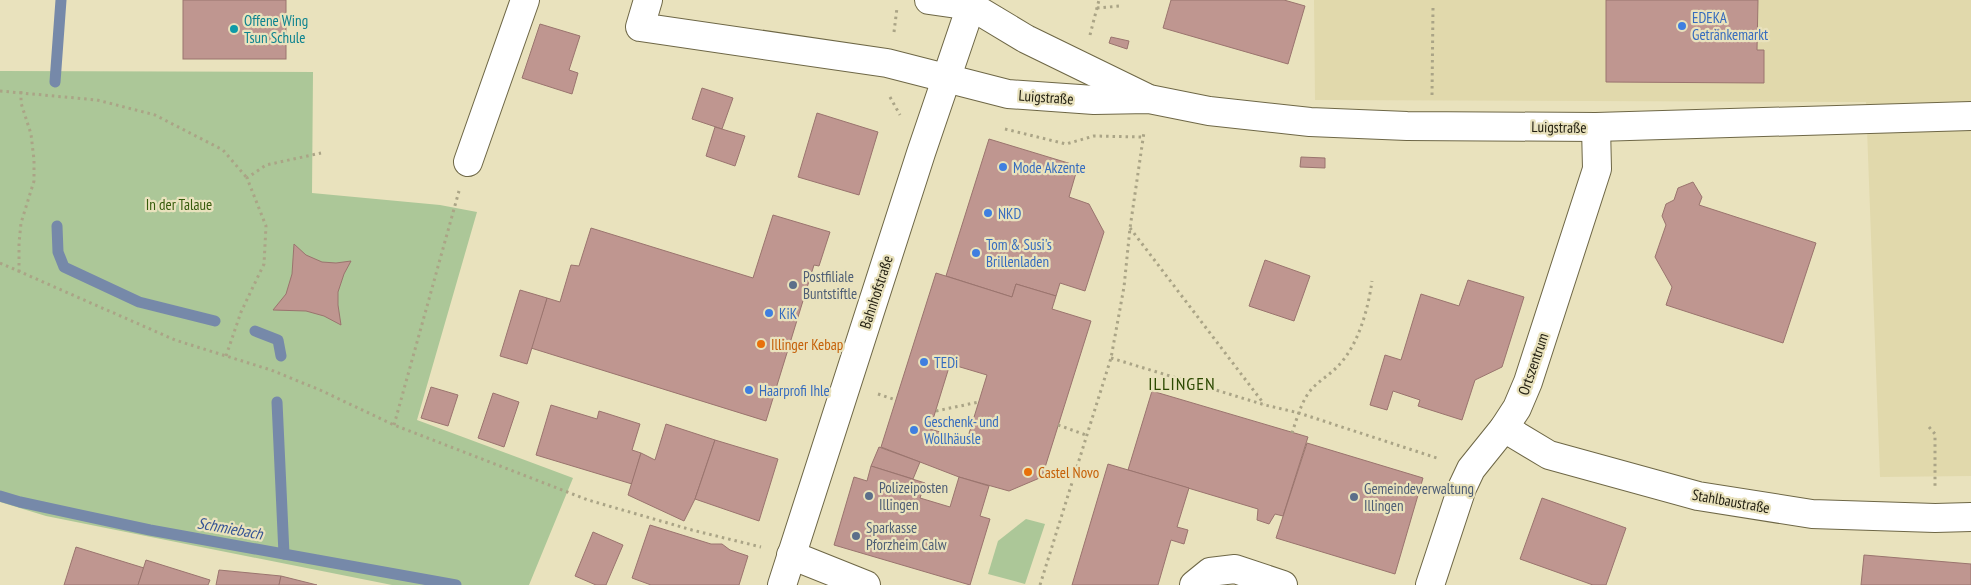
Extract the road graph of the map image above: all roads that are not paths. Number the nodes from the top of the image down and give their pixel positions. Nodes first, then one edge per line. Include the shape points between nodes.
1 (525, 0) edge
2 (648, 0) edge
3 (929, 0) edge
4 (972, 3) edge
5 (946, 80) junction
6 (1148, 99) junction
7 (1971, 116) edge
8 (1596, 127) junction
9 (468, 162) road end
10 (1504, 428) junction
11 (1971, 517) edge
12 (791, 555) junction
13 (782, 585) edge
14 (866, 585) edge
15 (1194, 585) edge
16 (1283, 585) edge
17 (1430, 585) edge

1 - 9 street
2 - 5 street, Luigstraße via 640,26 887,63
3 - 4 street
4 - 5 street, Bahnhofstraße
4 - 6 street, Luigstraße via 1026,39
5 - 6 street, Luigstraße via 1008,94 1094,100
5 - 12 street, Bahnhofstraße
6 - 8 street, Luigstraße via 1209,111 1310,122
7 - 8 street, Luigstraße
8 - 10 street, Ortszentrum via 1597,169 1528,382
10 - 11 street, Stahlbaustraße via 1549,454 1698,496 1812,514
10 - 17 street, Ortszentrum via 1471,469 1462,488
12 - 13 street, Bahnhofstraße
12 - 14 street
15 - 16 street via 1210,572 1235,570

